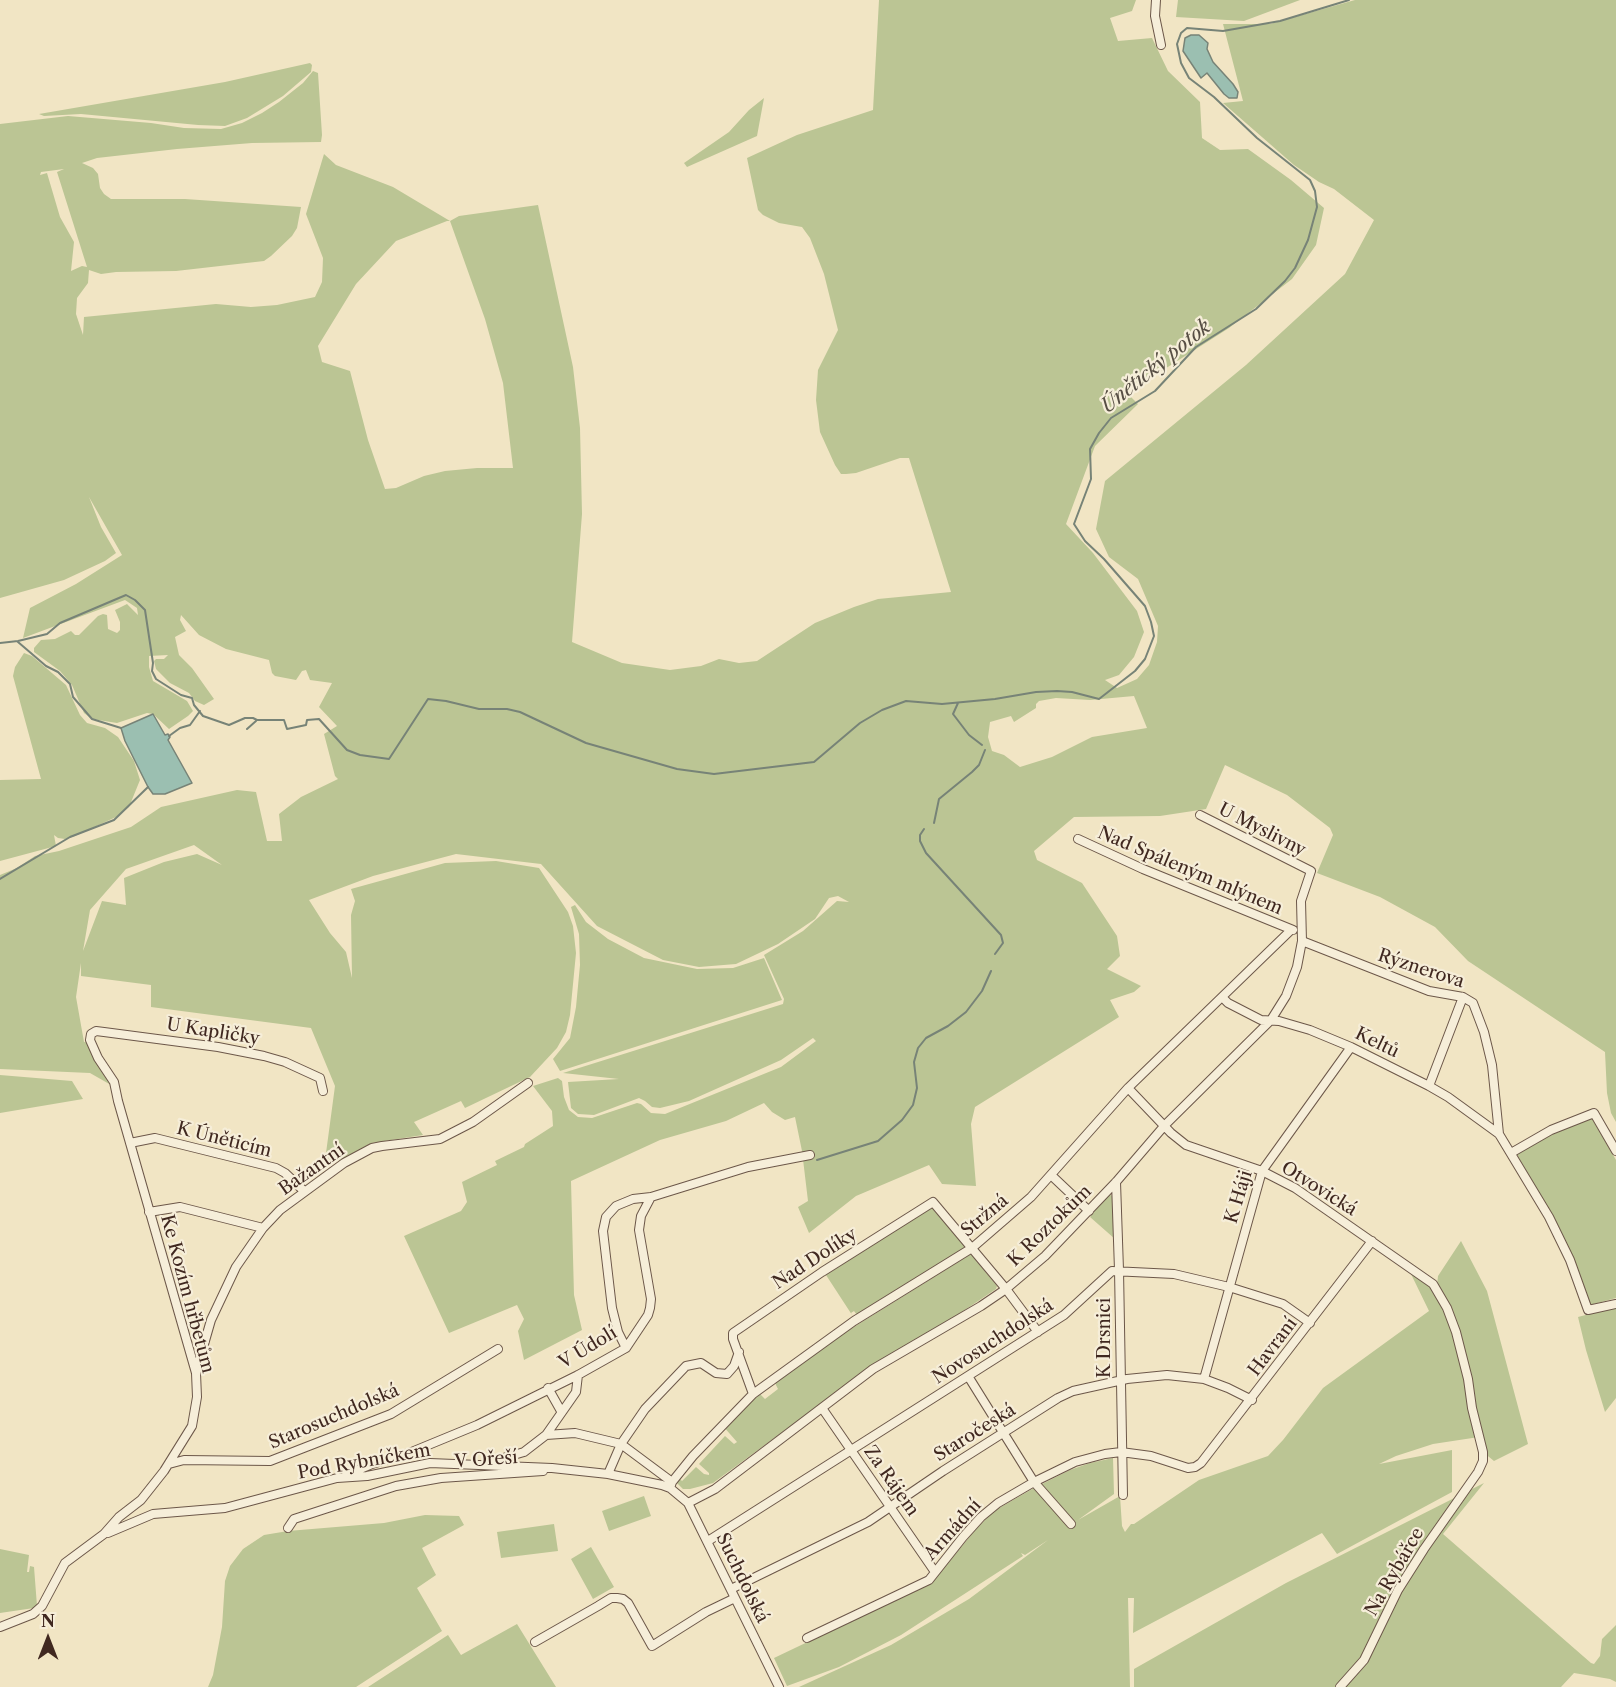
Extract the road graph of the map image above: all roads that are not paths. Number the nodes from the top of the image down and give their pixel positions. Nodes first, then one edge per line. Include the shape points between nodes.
1 (1156, 0) edge
2 (1161, 45) dead end
3 (1200, 815) dead end
4 (1078, 839) dead end
5 (1311, 872) joint
6 (1300, 929) junction
7 (1291, 930) junction
8 (1302, 941) junction
9 (1463, 997) junction
10 (1223, 998) junction
11 (1271, 1020) junction
12 (90, 1040) joint
13 (1351, 1047) junction
14 (528, 1083) dead end
15 (1429, 1086) junction
16 (1128, 1088) junction
17 (323, 1091) dead end
18 (1165, 1125) junction
19 (1498, 1134) junction
20 (130, 1143) junction
21 (1616, 1151) edge
22 (1511, 1153) junction
23 (810, 1155) dead end
24 (1262, 1171) junction
25 (1051, 1175) junction
26 (1116, 1182) junction
27 (304, 1191) junction
28 (651, 1197) junction
29 (1089, 1211) junction
30 (149, 1212) junction
31 (263, 1228) junction
32 (1372, 1241) junction
33 (972, 1248) junction
34 (1119, 1270) junction
35 (1229, 1287) junction
36 (1006, 1289) junction
37 (1616, 1304) edge
38 (1310, 1323) junction
39 (1038, 1332) junction
40 (626, 1348) junction
41 (498, 1349) dead end
42 (739, 1352) junction
43 (196, 1373) junction
44 (578, 1375) junction
45 (968, 1376) junction
46 (1204, 1379) junction
47 (1120, 1380) junction
48 (548, 1388) junction
49 (753, 1394) junction
50 (1252, 1400) junction
51 (822, 1408) junction
52 (561, 1411) junction
53 (1004, 1432) junction
54 (546, 1435) junction
55 (621, 1444) junction
56 (851, 1450) junction
57 (1121, 1452) junction
58 (169, 1464) junction
59 (479, 1464) junction
60 (1195, 1467) joint
61 (552, 1468) junction
62 (1478, 1472) joint
63 (609, 1474) junction
64 (337, 1478) junction
65 (1034, 1482) junction
66 (671, 1485) junction
67 (1123, 1495) dead end
68 (688, 1503) junction
69 (891, 1507) junction
70 (1071, 1524) dead end
71 (288, 1528) dead end
72 (104, 1534) junction
73 (708, 1541) junction
74 (935, 1572) junction
75 (730, 1589) junction
76 (735, 1598) junction
77 (0, 1627) edge
78 (807, 1638) dead end
79 (535, 1642) dead end
80 (778, 1687) edge
81 (1340, 1687) edge

1 - 2 street
3 - 5 street, U Myslivny
4 - 7 street, Nad Spáleným mlýnem
5 - 6 street, K Roztokům via 1301,901
6 - 7 street
6 - 8 street, K Roztokům
7 - 10 street, Stržná
8 - 9 street, Rýznerova via 1429,991
8 - 11 street, K Roztokům via 1292,982
9 - 15 street
9 - 19 street, Rýznerova via 1473,1003 1484,1032 1492,1065
10 - 11 street, Keltů via 1261,1020
10 - 16 street, Stržná
11 - 13 street, Keltů
11 - 18 street, K Roztokům
12 - 17 street, U Kapličky via 96,1031 264,1056 320,1078
12 - 20 street, Ke Kozím hřbetům via 114,1082
13 - 15 street, Keltů
13 - 24 street, K Háji
14 - 27 street, Bažantní via 473,1122 440,1139 372,1148
15 - 19 street, Keltů
16 - 18 street, Otvovická
16 - 25 street, Stržná
18 - 24 street, Otvovická via 1186,1145
18 - 26 street, K Roztokům
19 - 22 street
20 - 27 street, K Úněticím via 155,1137 276,1168
20 - 30 street, Ke Kozím hřbetům
21 - 22 street via 1594,1113 1551,1130
22 - 37 street via 1549,1217 1588,1310
23 - 28 street via 748,1167
24 - 32 street, Otvovická via 1295,1188
24 - 35 street, K Háji
25 - 29 street
25 - 33 street, Stržná
26 - 29 street, K Roztokům
26 - 34 street, K Drsnici
27 - 31 street, Bažantní
28 - 40 street, V Údolí via 639,1230 650,1308
28 - 40 street via 616,1206 606,1217 603,1231 612,1308
29 - 36 street, K Roztokům
30 - 31 street via 180,1207
30 - 43 street, Ke Kozím hřbetům
31 - 43 street, Bažantní via 220,1298
32 - 38 street, Havraní
32 - 62 street, Otvovická via 1433,1284 1447,1308 1461,1351 1483,1452
33 - 36 street
33 - 42 street, Nad Dolíky via 933,1202 737,1328 733,1339
33 - 49 street, Stržná via 855,1321
34 - 35 street via 1174,1274
34 - 39 street, Novosuchdolská via 1112,1271 1064,1315
34 - 47 street, K Drsnici
35 - 38 street via 1282,1304
35 - 46 street, K Háji
36 - 39 street
36 - 51 street, K Roztokům via 873,1369
38 - 50 street, Havraní
39 - 45 street, Novosuchdolská
40 - 44 street, V Údolí
41 - 58 street, Starosuchdolská via 391,1413 270,1461 184,1460
42 - 49 street, Nad Dolíky
42 - 55 street via 727,1374 716,1373 701,1363 686,1366 645,1409
43 - 58 street, Ke Kozím hřbetům via 192,1426
44 - 48 street, V Údolí
44 - 52 street via 576,1392
45 - 53 street
45 - 56 street, Novosuchdolská
46 - 47 street, Staročeská via 1167,1374
46 - 50 street, Staročeská
47 - 53 street, Staročeská via 1073,1391
47 - 57 street, K Drsnici
48 - 52 street
48 - 64 street, V Údolí via 477,1425
49 - 66 street, Stržná via 693,1456
50 - 60 street, Havraní
51 - 56 street, Za Rájem
51 - 68 street, K Roztokům via 715,1489
52 - 54 street
53 - 65 street
53 - 69 street, Staročeská
54 - 55 street via 574,1432
54 - 59 street via 524,1452
55 - 63 street
55 - 66 street, Suchdolská
56 - 69 street, Za Rájem
56 - 73 street, Novosuchdolská
57 - 60 street, Armádní
57 - 65 street, Armádní via 1075,1462
57 - 67 street, K Drsnici
58 - 72 street, Ke Kozím hřbetům via 141,1500
59 - 61 street, Pod Rybníčkem
59 - 64 street, Pod Rybníčkem via 430,1463
61 - 63 street, Pod Rybníčkem
61 - 71 street, V Ořeší via 396,1486 294,1519
62 - 81 street, Na Rybářce via 1398,1590 1364,1660
63 - 66 street, Pod Rybníčkem
64 - 72 street, Pod Rybníčkem via 225,1508 153,1514
65 - 70 street
65 - 74 street, Armádní via 981,1517
66 - 68 street, Suchdolská
68 - 73 street, Suchdolská
69 - 74 street, Za Rájem
69 - 75 street, Staročeská
72 - 77 street via 65,1563 42,1606 33,1614
73 - 75 street, Suchdolská
74 - 78 street, Armádní via 929,1580 820,1636
75 - 76 street, Suchdolská
76 - 79 street via 652,1646 628,1604 617,1598
76 - 80 street, Suchdolská

